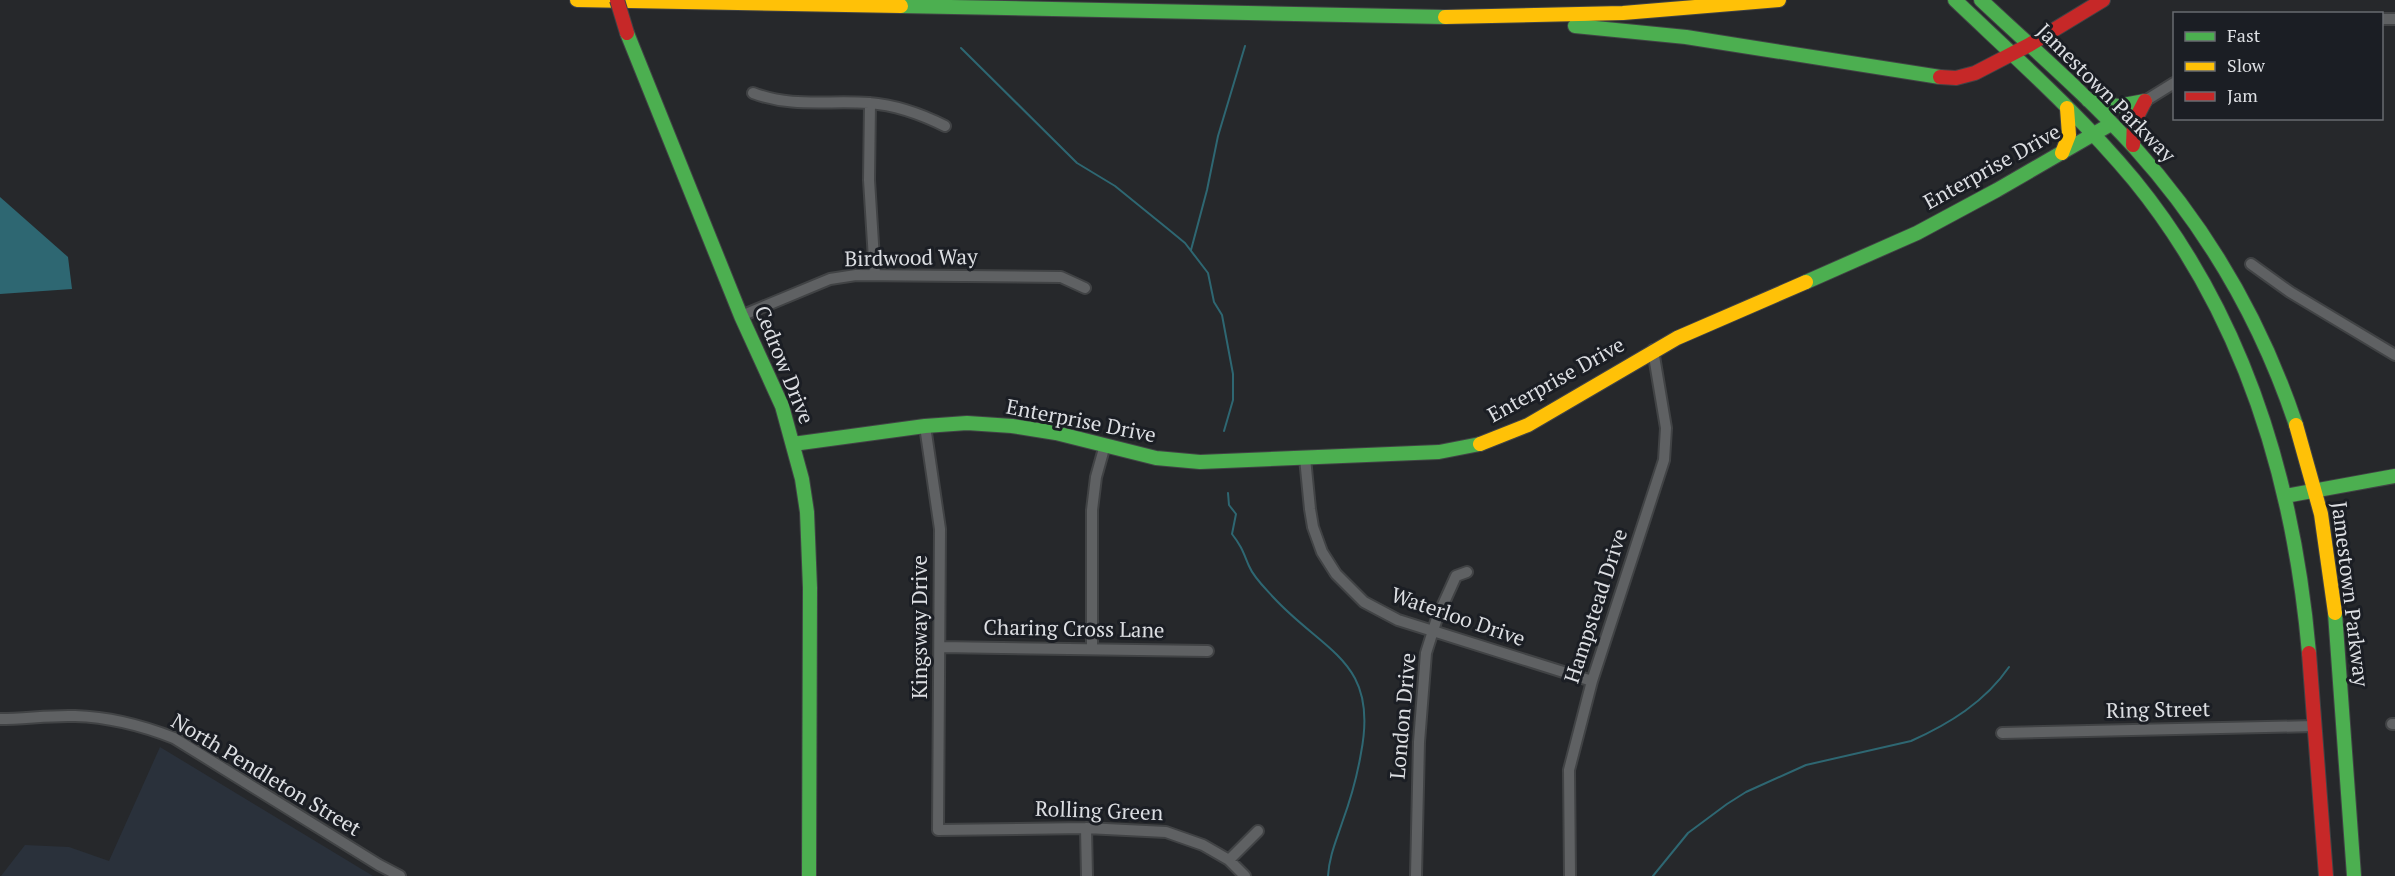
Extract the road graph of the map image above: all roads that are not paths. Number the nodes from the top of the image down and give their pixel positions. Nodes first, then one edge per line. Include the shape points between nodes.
1 (576, 0) edge
2 (617, 0) edge
3 (1779, 0) edge
4 (1981, 0) edge
5 (2103, 0) edge
6 (1955, 1) edge
7 (1479, 18) junction
8 (2029, 45) junction
9 (2011, 54) junction
10 (2173, 84) edge
11 (753, 93) dead end
12 (2088, 100) junction
13 (2145, 101) junction
14 (870, 103) junction
15 (2067, 108) junction
16 (2110, 124) junction
17 (945, 126) dead end
18 (2093, 134) junction
19 (2133, 145) junction
20 (2062, 153) junction
21 (2251, 264) dead end
22 (875, 275) junction
23 (1085, 288) dead end
24 (741, 316) junction
25 (1653, 350) junction
26 (2395, 355) edge
27 (925, 426) junction
28 (793, 444) junction
29 (1105, 445) junction
30 (1305, 458) junction
31 (2395, 476) edge
32 (2315, 491) junction
33 (2285, 496) junction
34 (1467, 572) dead end
35 (1433, 631) junction
36 (940, 647) junction
37 (1092, 649) junction
38 (1208, 651) dead end
39 (1592, 681) junction
40 (0, 719) edge
41 (2315, 726) junction
42 (2002, 733) dead end
43 (1086, 828) junction
44 (938, 830) joint
45 (1258, 831) dead end
46 (1229, 860) junction
47 (400, 876) edge
48 (809, 876) edge
49 (1087, 876) edge
50 (1245, 876) edge
51 (1416, 876) edge
52 (1570, 876) edge
53 (2326, 876) edge
54 (2354, 876) edge

1 - 7 main road
2 - 24 main road, Cedrow Drive, bridge
3 - 7 main road via 1635,13
4 - 8 main road, Jamestown Parkway
5 - 8 main road
6 - 9 main road, Jamestown Parkway
7 - 9 main road via 1655,33 1946,78 1975,73
8 - 9 main road
8 - 12 main road, Jamestown Parkway
9 - 15 main road, Jamestown Parkway
10 - 13 street
11 - 14 street via 785,103
12 - 13 main road via 2118,106
12 - 16 main road, Jamestown Parkway
13 - 19 main road via 2133,122
14 - 17 street via 911,111
14 - 22 street
15 - 18 main road, Jamestown Parkway
15 - 20 main road via 2069,135
16 - 18 main road, Enterprise Drive
16 - 19 main road, Jamestown Parkway
18 - 20 main road, Enterprise Drive
18 - 33 main road, Jamestown Parkway via 2156,209 2218,309 2258,402
19 - 32 main road, Jamestown Parkway via 2193,220 2246,307 2284,392
20 - 25 main road, Enterprise Drive via 1890,247
21 - 26 street
22 - 23 street, Birdwood Way via 1061,277
22 - 24 street, Birdwood Way via 830,279
24 - 28 main road, Cedrow Drive via 782,406
25 - 30 main road, Enterprise Drive via 1528,425 1485,443 1439,452
25 - 39 street, Hampstead Drive via 1666,428 1664,460
27 - 28 main road, Enterprise Drive
27 - 29 main road, Enterprise Drive via 1012,426
27 - 36 street, Kingsway Drive via 940,529
28 - 48 main road, Cedrow Drive via 802,479 809,544
29 - 30 main road, Enterprise Drive via 1155,458 1200,462
29 - 37 street via 1095,477 1092,510
30 - 35 street, Waterloo Drive via 1313,527 1336,574 1376,610
31 - 32 main road
32 - 33 main road
32 - 54 main road, Jamestown Parkway via 2334,609
33 - 41 main road, Jamestown Parkway via 2305,612
34 - 35 street, London Drive via 1456,576
35 - 39 street, Waterloo Drive
35 - 51 street, London Drive via 1426,653 1419,742
36 - 37 street, Charing Cross Lane
36 - 44 street, Kingsway Drive
37 - 38 street, Charing Cross Lane
39 - 52 street, Hampstead Drive via 1569,770
40 - 47 street, North Pendleton Street via 110,718 174,738
41 - 42 street, Ring Street
41 - 53 main road, Jamestown Parkway
43 - 44 street, Rolling Green
43 - 46 street, Rolling Green via 1166,832 1187,838
43 - 49 street
45 - 46 street
46 - 50 street, Rolling Green

